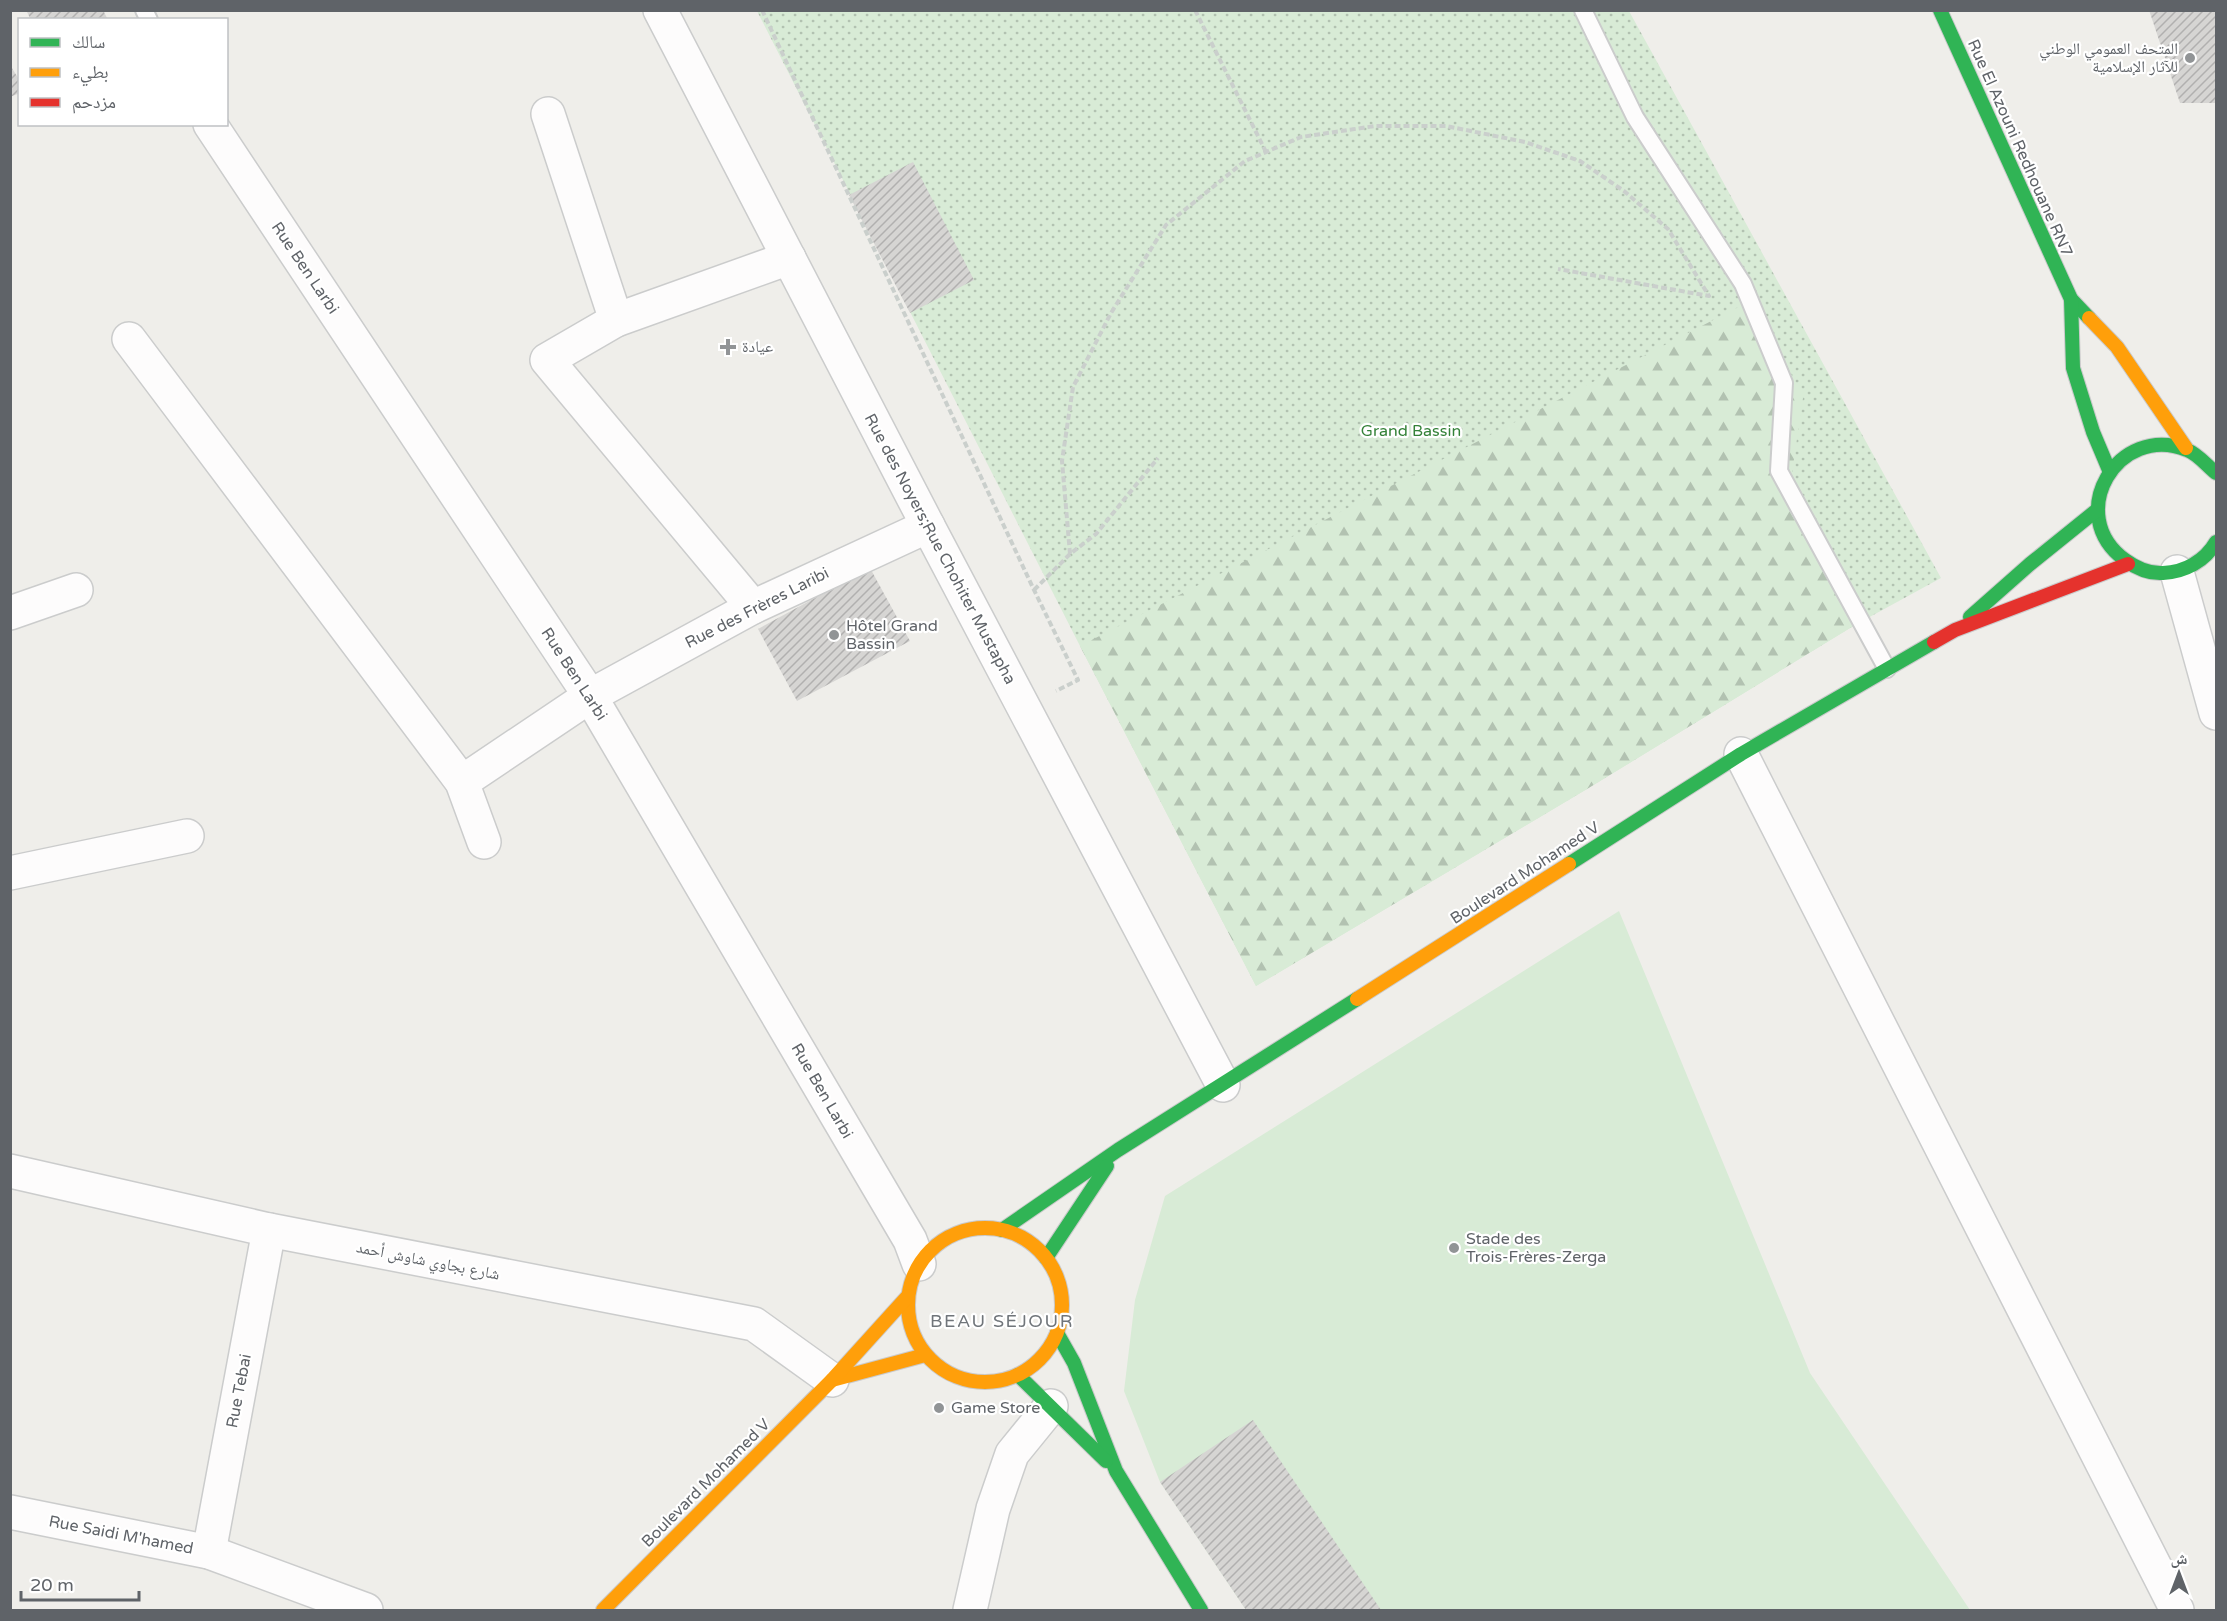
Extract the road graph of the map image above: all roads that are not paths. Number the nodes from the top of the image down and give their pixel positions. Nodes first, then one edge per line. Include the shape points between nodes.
1 (660, 10) edge
2 (1583, 10) edge
3 (1940, 10) edge
4 (548, 114) dead end
5 (211, 126) edge
6 (789, 258) junction
7 (2071, 299) junction
8 (616, 320) junction
9 (129, 339) dead end
10 (2205, 459) edge
11 (2109, 470) junction
12 (2097, 510) junction
13 (928, 526) junction
14 (2217, 542) edge
15 (2128, 564) junction
16 (2177, 572) junction
17 (76, 590) dead end
18 (753, 607) junction
19 (10, 613) edge
20 (1955, 630) junction
21 (1887, 669) junction
22 (590, 696) junction
23 (2217, 712) edge
24 (1741, 754) junction
25 (462, 782) junction
26 (187, 836) dead end
27 (484, 842) dead end
28 (10, 873) edge
29 (1223, 1085) junction
30 (1118, 1150) junction
31 (10, 1171) edge
32 (269, 1230) junction
33 (1002, 1230) junction
34 (923, 1249) junction
35 (1046, 1258) junction
36 (908, 1296) junction
37 (1057, 1332) junction
38 (925, 1355) junction
39 (1018, 1375) junction
40 (832, 1380) junction
41 (1051, 1406) junction
42 (1116, 1471) junction
43 (10, 1512) edge
44 (209, 1552) junction
45 (366, 1611) edge
46 (603, 1611) edge
47 (970, 1611) edge
48 (1201, 1611) edge
49 (2176, 1611) edge

1 - 6 street, Rue des Noyers;Rue Chohiter Mustapha
2 - 21 lane via 1635,117 1743,284 1784,383 1779,471
3 - 7 main road, Rue El Azouni Redhouane RN7
4 - 8 street
5 - 22 street, Rue Ben Larbi
6 - 8 street
6 - 13 street, Rue des Noyers;Rue Chohiter Mustapha
7 - 10 main road, Rue El Azouni Redhouane RN7 via 2117,347
7 - 11 main road, Rue El Azouni Redhouane RN7 via 2073,368
8 - 18 street via 546,360
9 - 25 street
10 - 11 main road via 2165,443 2144,446 2125,455
11 - 12 main road via 2100,489
12 - 15 main road via 2101,531 2111,549
12 - 20 main road, Boulevard Mohamed V
13 - 18 street, Rue des Frères Laribi
13 - 29 street, Rue des Noyers;Rue Chohiter Mustapha
14 - 16 main road via 2198,563
15 - 16 main road via 2160,573
15 - 20 main road, Boulevard Mohamed V
16 - 23 street
17 - 19 street
18 - 22 street, Rue des Frères Laribi
20 - 21 main road, Boulevard Mohamed V
21 - 24 main road, Boulevard Mohamed V
22 - 25 street, Rue des Frères Laribi
22 - 34 street, Rue Ben Larbi
24 - 29 main road, Boulevard Mohamed V
24 - 49 street
25 - 27 street
26 - 28 street
29 - 30 main road, Boulevard Mohamed V
30 - 33 main road, Boulevard Mohamed V
30 - 35 main road, Boulevard Mohamed V
31 - 32 street, شارع بجاوي شاوش أحمد
32 - 40 street, شارع بجاوي شاوش أحمد via 754,1324
32 - 44 street, Rue Tebai
33 - 34 main road via 980,1228 958,1233
33 - 35 main road via 1026,1241
34 - 36 main road
35 - 37 main road via 1061,1294 1062,1314
36 - 38 main road via 908,1317
36 - 40 main road, Boulevard Mohamed V
37 - 39 main road via 1042,1357
37 - 42 main road via 1074,1363
38 - 39 main road via 945,1371 968,1381 994,1382
38 - 40 main road
39 - 41 main road
40 - 46 main road, Boulevard Mohamed V
41 - 42 main road
41 - 47 street via 1012,1454 993,1509
42 - 48 main road
43 - 44 street, Rue Saidi M'hamed
44 - 45 street, Rue Saidi M'hamed

